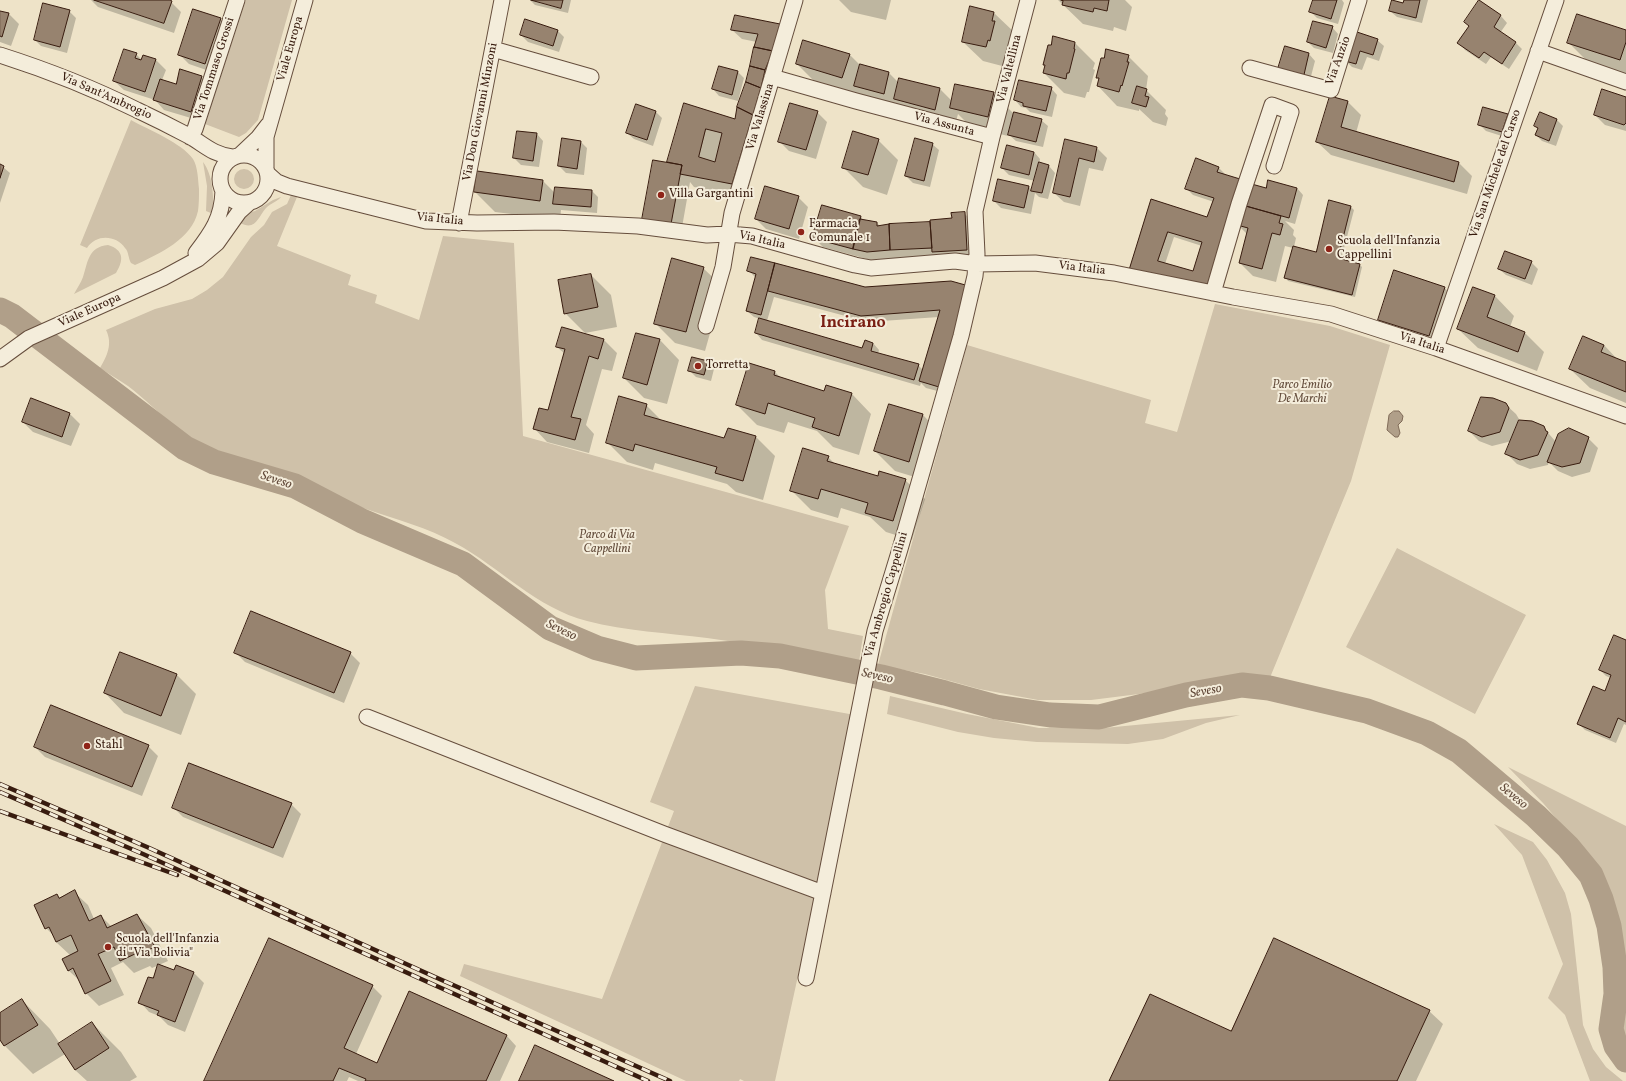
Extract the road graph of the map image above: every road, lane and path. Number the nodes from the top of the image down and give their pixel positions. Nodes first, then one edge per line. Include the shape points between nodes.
1 (238, 0) edge
2 (305, 0) edge
3 (502, 0) edge
4 (794, 0) edge
5 (1028, 0) edge
6 (1359, 0) edge
7 (1556, 0) edge
8 (493, 49) junction
9 (1538, 51) junction
10 (0, 55) edge
11 (1250, 68) dead end
12 (591, 77) dead end
13 (772, 77) junction
14 (1626, 82) edge
15 (270, 120) junction
16 (190, 137) junction
17 (992, 137) junction
18 (207, 149) junction
19 (236, 156) junction
20 (1274, 166) dead end
21 (267, 170) junction
22 (220, 175) junction
23 (287, 186) junction
24 (223, 191) junction
25 (255, 199) junction
26 (459, 223) junction
27 (728, 234) junction
28 (977, 264) junction
29 (183, 267) junction
30 (1213, 293) junction
31 (706, 326) dead end
32 (1436, 348) junction
33 (0, 359) edge
34 (1626, 416) edge
35 (367, 717) dead end
36 (823, 893) junction
37 (806, 978) dead end

1 - 16 street, Via Tommaso Grossi via 195,129
2 - 15 street, Viale Europa
3 - 8 street, Via Don Giovanni Minzoni
4 - 13 street, Via Valassina
5 - 17 street, Via Valtellina
6 - 11 street, Via Anzio via 1331,90
7 - 9 street, Via San Michele del Carso
8 - 12 street
8 - 26 street, Via Don Giovanni Minzoni
9 - 14 street
9 - 32 street, Via San Michele del Carso
10 - 16 street, Via Sant'Ambrogio via 90,88
13 - 17 street, Via Assunta
13 - 27 street, Via Valassina
15 - 19 street, Viale Europa via 258,138
15 - 21 street, Viale Europa via 266,137
16 - 18 street, Via Sant'Ambrogio
17 - 28 street via 976,211
18 - 19 street via 217,154
18 - 22 street
19 - 21 street via 248,154 255,157
19 - 22 street via 222,168
20 - 30 street via 1291,112 1272,105
21 - 23 street, Via Italia via 278,182
21 - 25 street via 266,189
22 - 24 street
23 - 25 street via 276,188
23 - 26 street, Via Italia via 426,221
24 - 25 street via 228,197 241,203
24 - 29 street, Viale Europa via 221,210 214,228
25 - 29 street, Viale Europa via 239,212 207,252
26 - 27 street, Via Italia via 562,222 638,226 707,235
27 - 28 street, Via Italia via 752,236 854,266 871,268 955,261
27 - 31 street, Via Valassina via 723,267
28 - 30 street, Via Italia via 1035,262 1114,273
28 - 36 street, Via Ambrogio Cappellini via 960,336 875,631
29 - 33 street, Viale Europa via 29,338
30 - 32 street, Via Italia via 1331,314
32 - 34 street, Via Italia
35 - 36 street via 664,834
36 - 37 street, Via Ambrogio Cappellini

